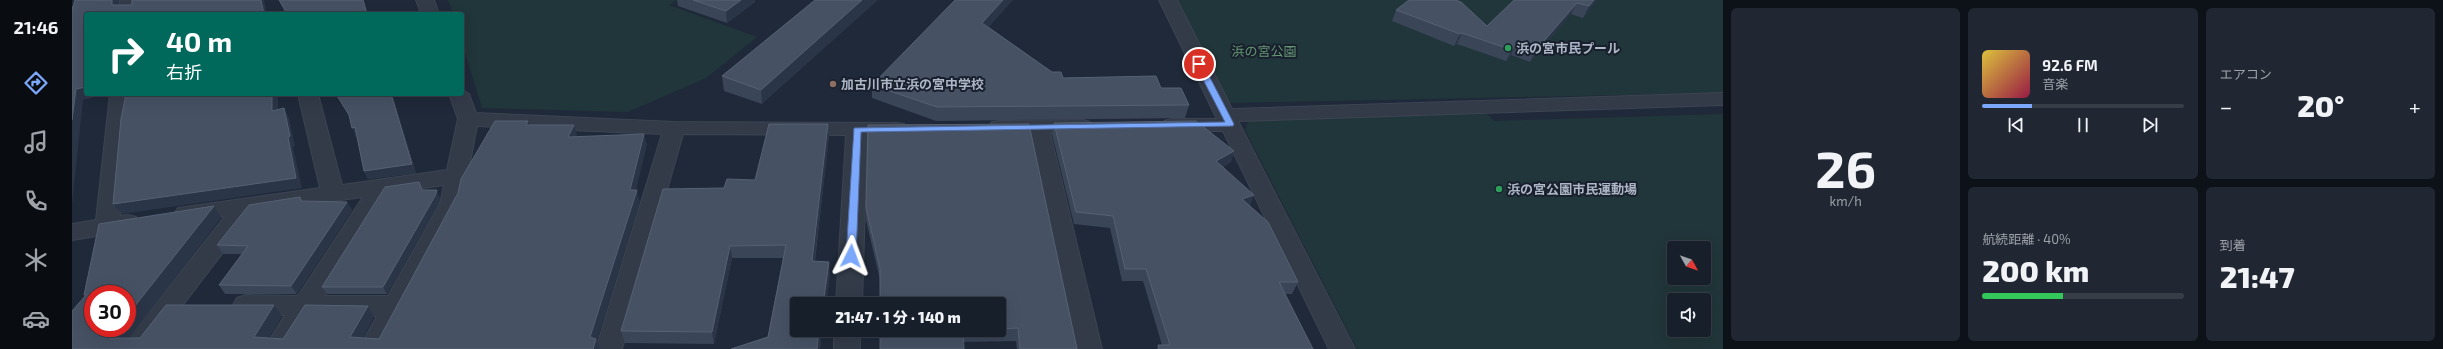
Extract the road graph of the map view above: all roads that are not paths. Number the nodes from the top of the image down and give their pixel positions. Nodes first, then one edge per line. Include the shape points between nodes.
1 (129, 0) edge
2 (425, 0) edge
3 (1168, 0) edge
4 (128, 12) edge
5 (429, 12) edge
6 (120, 96) edge
7 (309, 96) edge
8 (460, 96) edge
9 (1723, 99) edge
10 (468, 119) junction
11 (1227, 120) junction
12 (1102, 126) edge
13 (1150, 126) edge
14 (1038, 127) junction
15 (674, 128) junction
16 (983, 128) edge
17 (857, 129) junction
18 (920, 129) edge
19 (458, 176) junction
20 (381, 187) junction
21 (333, 193) junction
22 (247, 205) junction
23 (107, 227) junction
24 (72, 232) edge
25 (849, 297) edge
26 (168, 305) junction
27 (305, 306) junction
28 (395, 306) junction
29 (848, 337) edge
30 (134, 349) edge
31 (277, 349) edge
32 (372, 349) edge
33 (609, 349) edge
34 (847, 349) edge
35 (1089, 349) edge
36 (1342, 349) edge

1 - 4 street
2 - 5 street
3 - 11 street
6 - 23 street
7 - 21 street
8 - 10 street
9 - 11 street
10 - 15 street
10 - 19 street
11 - 13 street
11 - 36 street
12 - 14 street
14 - 16 street
14 - 35 street
15 - 17 street
15 - 33 street
17 - 18 street
17 - 25 street
19 - 20 street
19 - 28 street via 451,204
20 - 21 street
20 - 27 street
21 - 22 street
22 - 23 street
22 - 26 street
23 - 24 street
26 - 27 street
26 - 30 street
27 - 28 street
27 - 31 street
28 - 32 street
29 - 34 street

